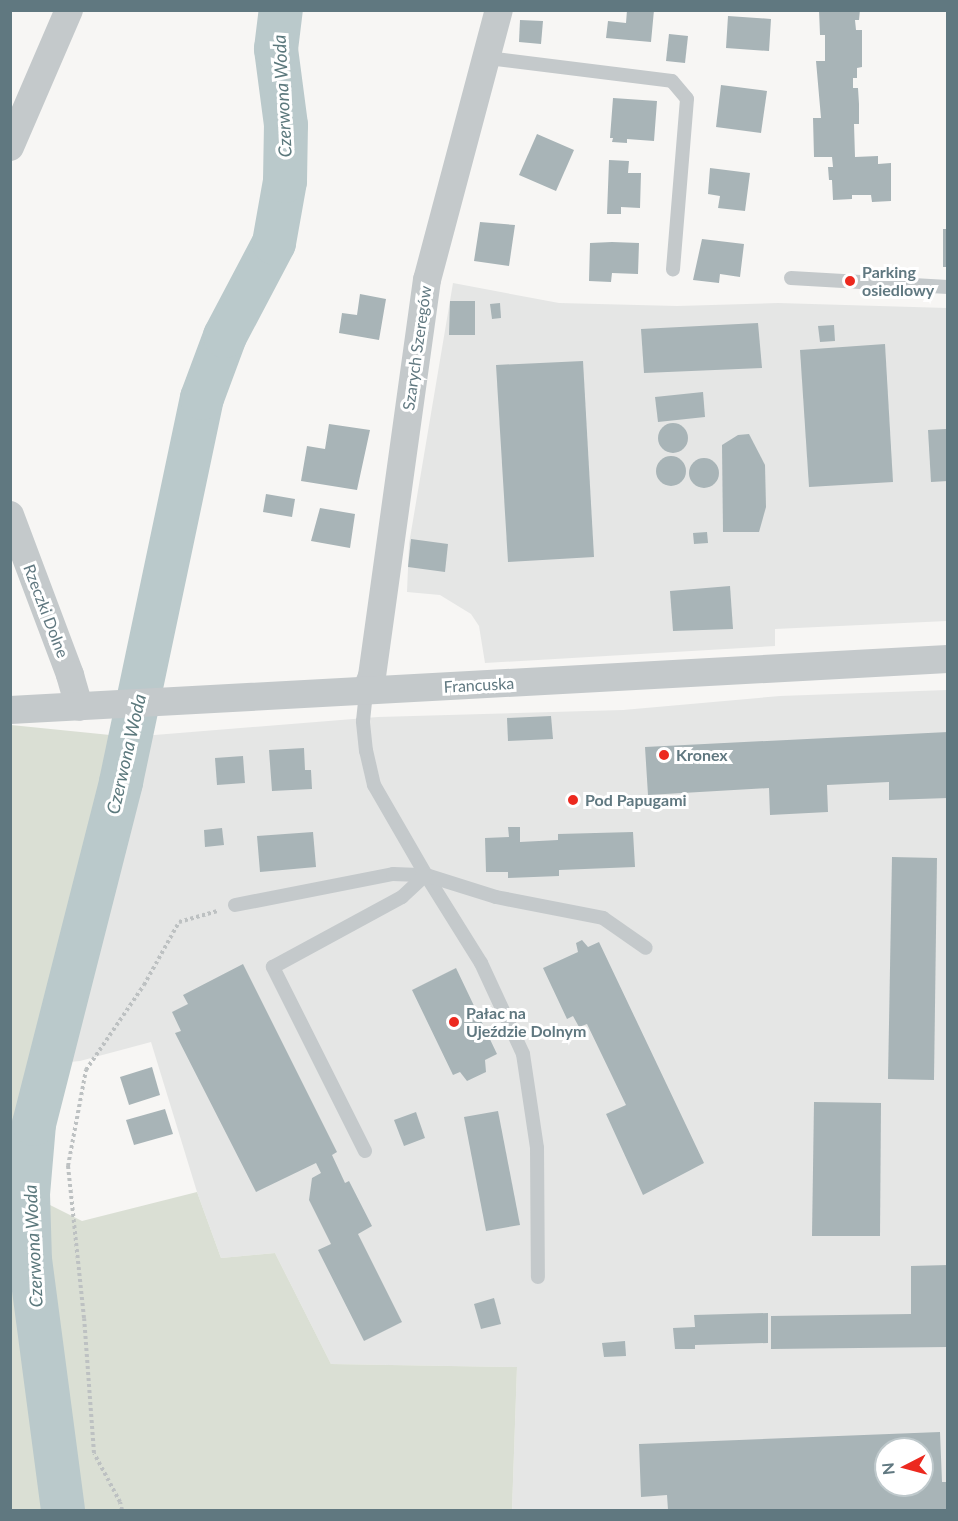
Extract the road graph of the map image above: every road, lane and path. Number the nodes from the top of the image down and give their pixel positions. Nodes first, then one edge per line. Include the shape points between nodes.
1 (69, 10) edge
2 (499, 10) edge
3 (488, 58) junction
4 (10, 147) edge
5 (674, 269) dead end
6 (791, 278) dead end
7 (948, 287) edge
8 (10, 515) edge
9 (948, 659) edge
10 (366, 692) junction
11 (79, 707) junction
12 (10, 710) edge
13 (426, 875) junction
14 (235, 905) joint
15 (646, 948) dead end
16 (365, 1151) dead end
17 (538, 1277) dead end
18 (122, 1510) edge

1 - 4 street
2 - 3 street, Szarych Szeregów
3 - 5 lane via 672,81 687,99
3 - 10 street, Szarych Szeregów via 427,280 372,676
6 - 7 lane
8 - 11 street, Rzeczki Dolne
9 - 10 street, Francuska
10 - 11 street, Francuska
10 - 13 lane via 363,721 374,785
11 - 12 street, Francuska
13 - 14 lane via 393,874
13 - 15 lane via 496,897 603,918
13 - 16 lane via 402,897 273,968
13 - 17 lane via 480,963 523,1054 537,1148
14 - 18 path via 179,922 144,985 86,1070 68,1166 94,1453

